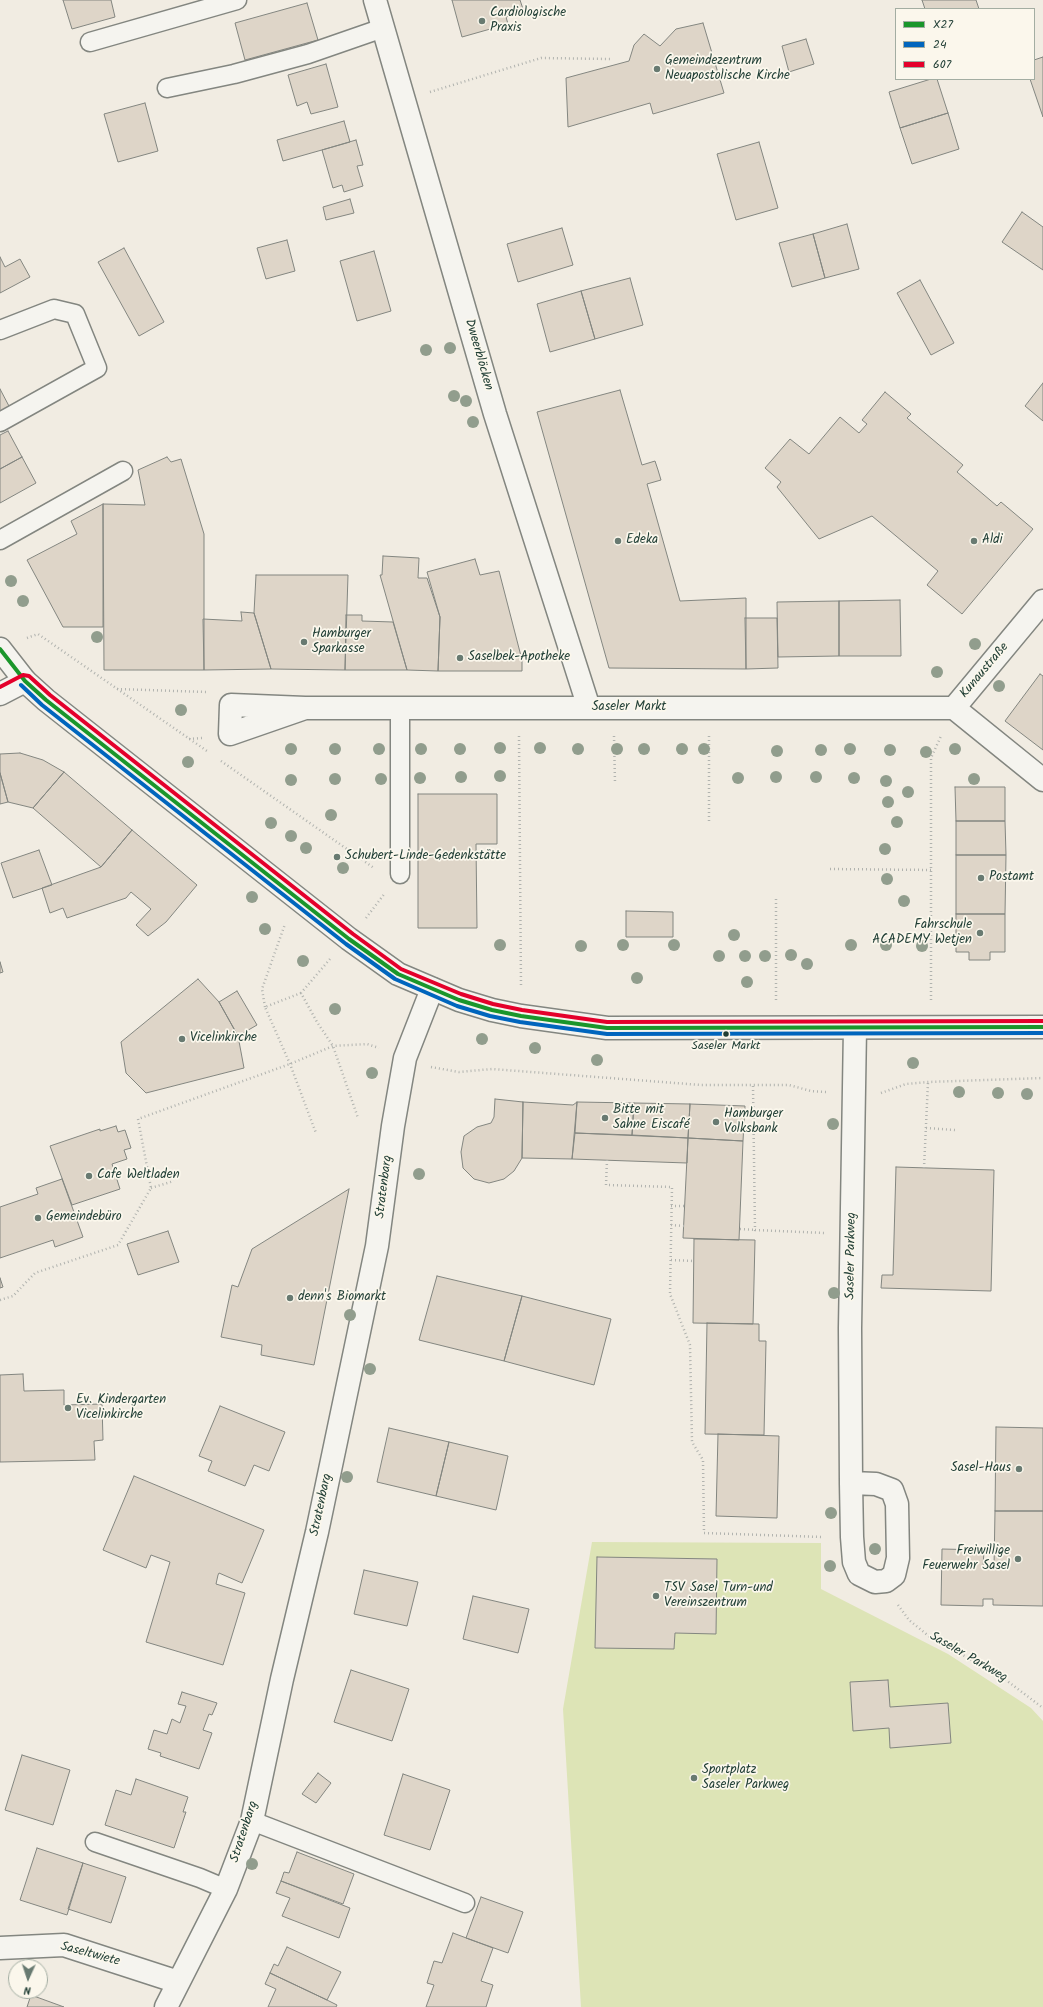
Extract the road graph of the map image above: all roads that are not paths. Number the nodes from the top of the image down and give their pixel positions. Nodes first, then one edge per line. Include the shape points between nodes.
1 (238, 0) edge
2 (375, 0) edge
3 (383, 28) junction
4 (90, 42) dead end
5 (168, 88) dead end
6 (0, 330) edge
7 (0, 422) edge
8 (123, 471) dead end
9 (0, 540) edge
10 (1043, 601) edge
11 (0, 649) edge
12 (25, 681) junction
13 (0, 694) edge
14 (304, 708) junction
15 (400, 708) junction
16 (590, 708) junction
17 (954, 708) junction
18 (1043, 780) edge
19 (397, 878) road end
20 (432, 989) junction
21 (1043, 1027) edge
22 (855, 1028) junction
23 (851, 1484) junction
24 (252, 1821) junction
25 (95, 1842) dead end
26 (226, 1889) junction
27 (465, 1903) dead end
28 (0, 1948) edge
29 (178, 1982) junction
30 (166, 2007) edge

1 - 4 lane
2 - 3 street, Dweerblöcken
3 - 5 lane via 308,54
3 - 16 street, Dweerblöcken via 495,414
6 - 7 lane via 54,308 75,314 97,368
8 - 9 lane
10 - 17 street, Kunaustraße
11 - 12 street
12 - 13 street
12 - 20 street via 349,939 398,974
14 - 14 street, Saseler Markt via 230,734 231,705
14 - 15 street, Saseler Markt
15 - 16 street, Saseler Markt
15 - 19 lane
16 - 17 street, Saseler Markt
17 - 18 street, Kunaustraße
20 - 22 street via 492,1010 607,1028
20 - 24 street, Stratenbarg via 405,1058 377,1246 317,1532
21 - 22 street
22 - 23 street, Saseler Parkweg via 850,1328
23 - 23 street, Saseler Parkweg via 876,1484 892,1490 897,1504 898,1558 894,1575 886,1581 875,1582 858,1574 854,1562 852,1537
24 - 26 street, Stratenbarg
24 - 27 lane
25 - 26 lane
26 - 29 street, Stratenbarg
28 - 29 street, Saseltwiete via 64,1945
29 - 30 street, Stratenbarg

